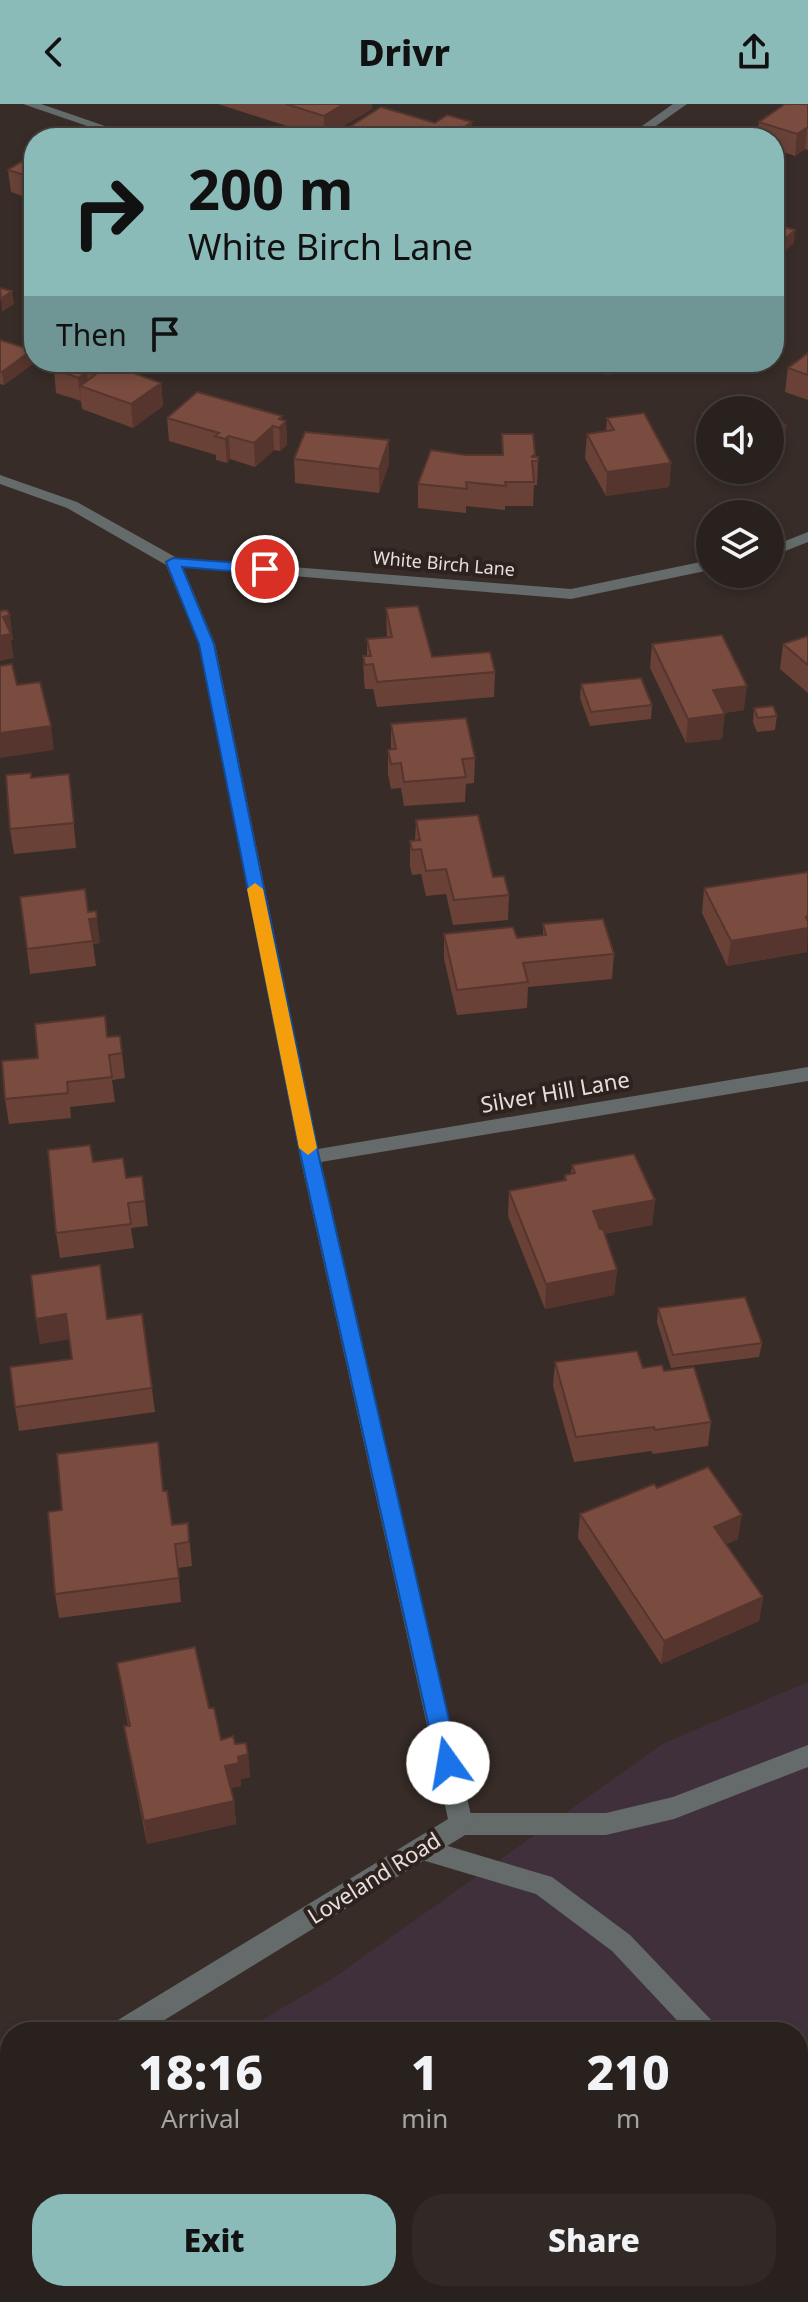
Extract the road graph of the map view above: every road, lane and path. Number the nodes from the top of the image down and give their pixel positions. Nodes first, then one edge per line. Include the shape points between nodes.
1 (29, 104) edge
2 (681, 104) edge
3 (103, 128) edge
4 (646, 128) edge
5 (0, 479) edge
6 (808, 537) edge
7 (784, 546) edge
8 (173, 562) junction
9 (696, 568) edge
10 (808, 1074) edge
11 (310, 1157) junction
12 (808, 1756) edge
13 (461, 1824) junction
14 (421, 1849) junction
15 (138, 2022) edge
16 (696, 2022) edge

1 - 3 street
2 - 4 street
5 - 8 street via 72,505
6 - 7 street
8 - 9 street, White Birch Lane via 571,594
8 - 11 street, Loveland Road via 207,644
10 - 11 street, Silver Hill Lane
11 - 13 street, Loveland Road
12 - 13 street via 674,1808 606,1824
13 - 14 street, Loveland Road
14 - 15 street, Loveland Road
14 - 16 street via 543,1885 621,1943

